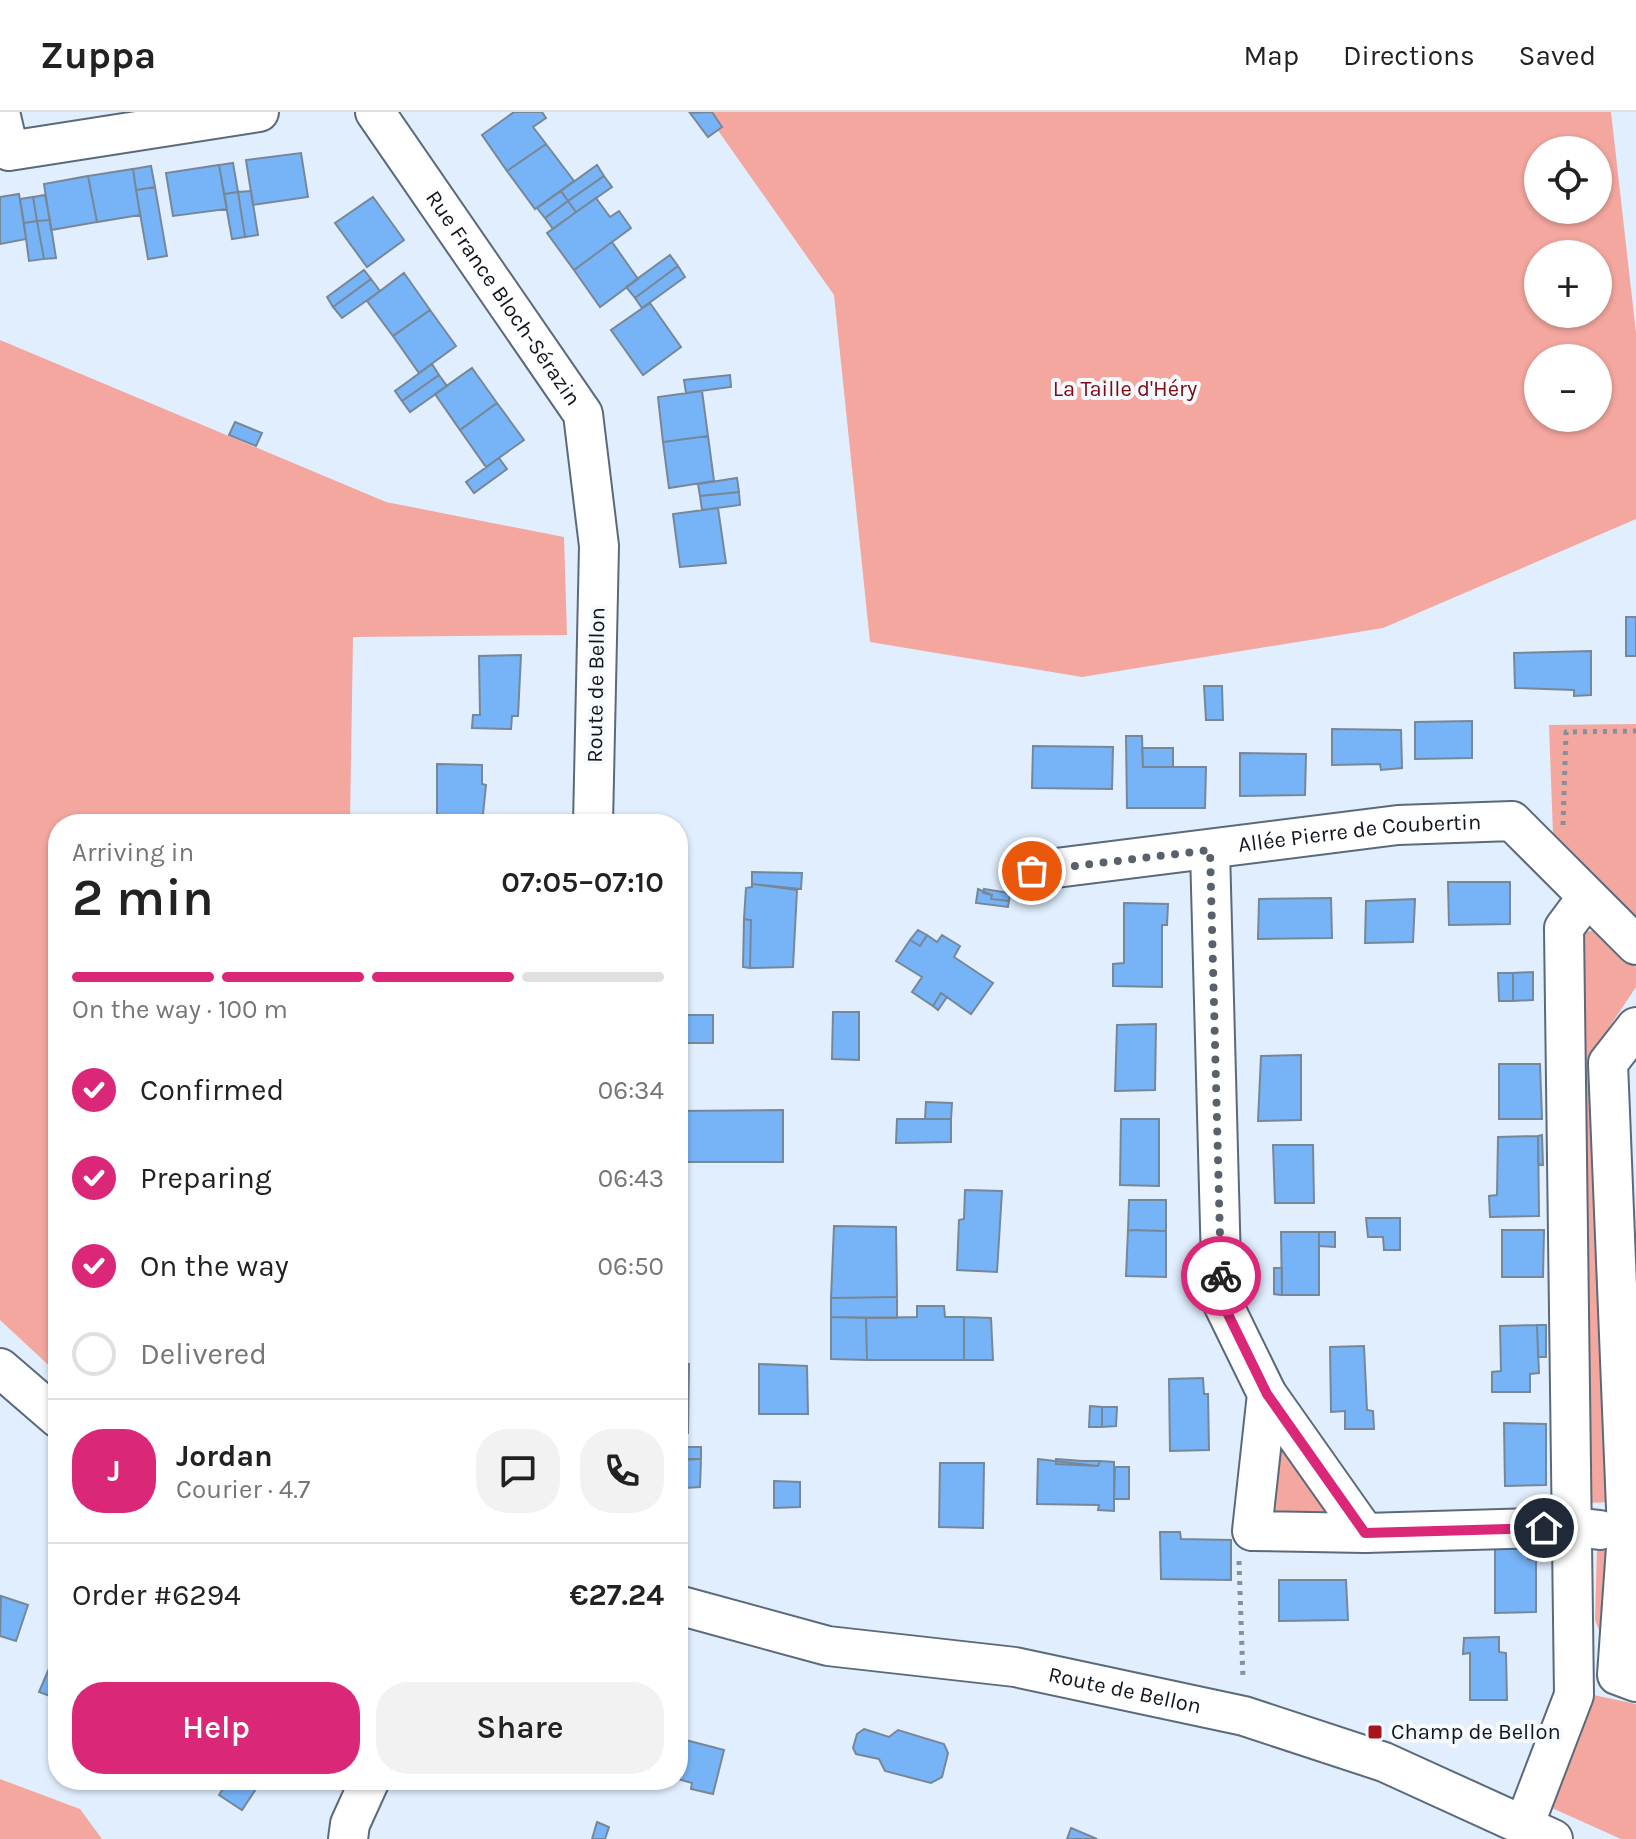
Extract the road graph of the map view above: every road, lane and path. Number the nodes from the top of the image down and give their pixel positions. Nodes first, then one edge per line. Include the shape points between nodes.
1 (0, 112) edge
2 (259, 112) edge
3 (375, 112) edge
4 (599, 546) joint
5 (1636, 731) edge
6 (593, 814) edge
7 (1210, 850) junction
8 (1539, 850) junction
9 (1032, 871) dead end
10 (1587, 897) junction
11 (1636, 945) edge
12 (1636, 1027) edge
13 (0, 1368) edge
14 (1267, 1394) junction
15 (48, 1409) edge
16 (1574, 1527) junction
17 (1252, 1531) junction
18 (1365, 1533) junction
19 (1632, 1533) edge
20 (688, 1608) edge
21 (1574, 1674) junction
22 (1626, 1678) edge
23 (1244, 1716) junction
24 (365, 1790) edge
25 (1539, 1831) edge
26 (348, 1839) edge

1 - 2 street via 9,151
3 - 4 street, Rue France Bloch-Sérazin via 583,414
4 - 6 street, Route de Bellon
5 - 8 path via 1566,732 1564,824
7 - 8 street, Allée Pierre de Coubertin via 1398,825 1512,821
7 - 9 street, Allée Pierre de Coubertin
7 - 14 street via 1222,1302
8 - 10 street, Allée Pierre de Coubertin
10 - 11 street, Allée Pierre de Coubertin
10 - 16 street via 1564,928
12 - 19 street via 1608,1063
13 - 15 street
14 - 17 street
14 - 18 street
16 - 18 street
16 - 19 street
16 - 21 street
17 - 18 street
17 - 23 path via 1238,1546
19 - 22 street
20 - 23 street, Route de Bellon via 828,1646 1015,1667
21 - 22 street
21 - 25 street via 1574,1695
23 - 25 street, Route de Bellon via 1384,1762
24 - 26 street

